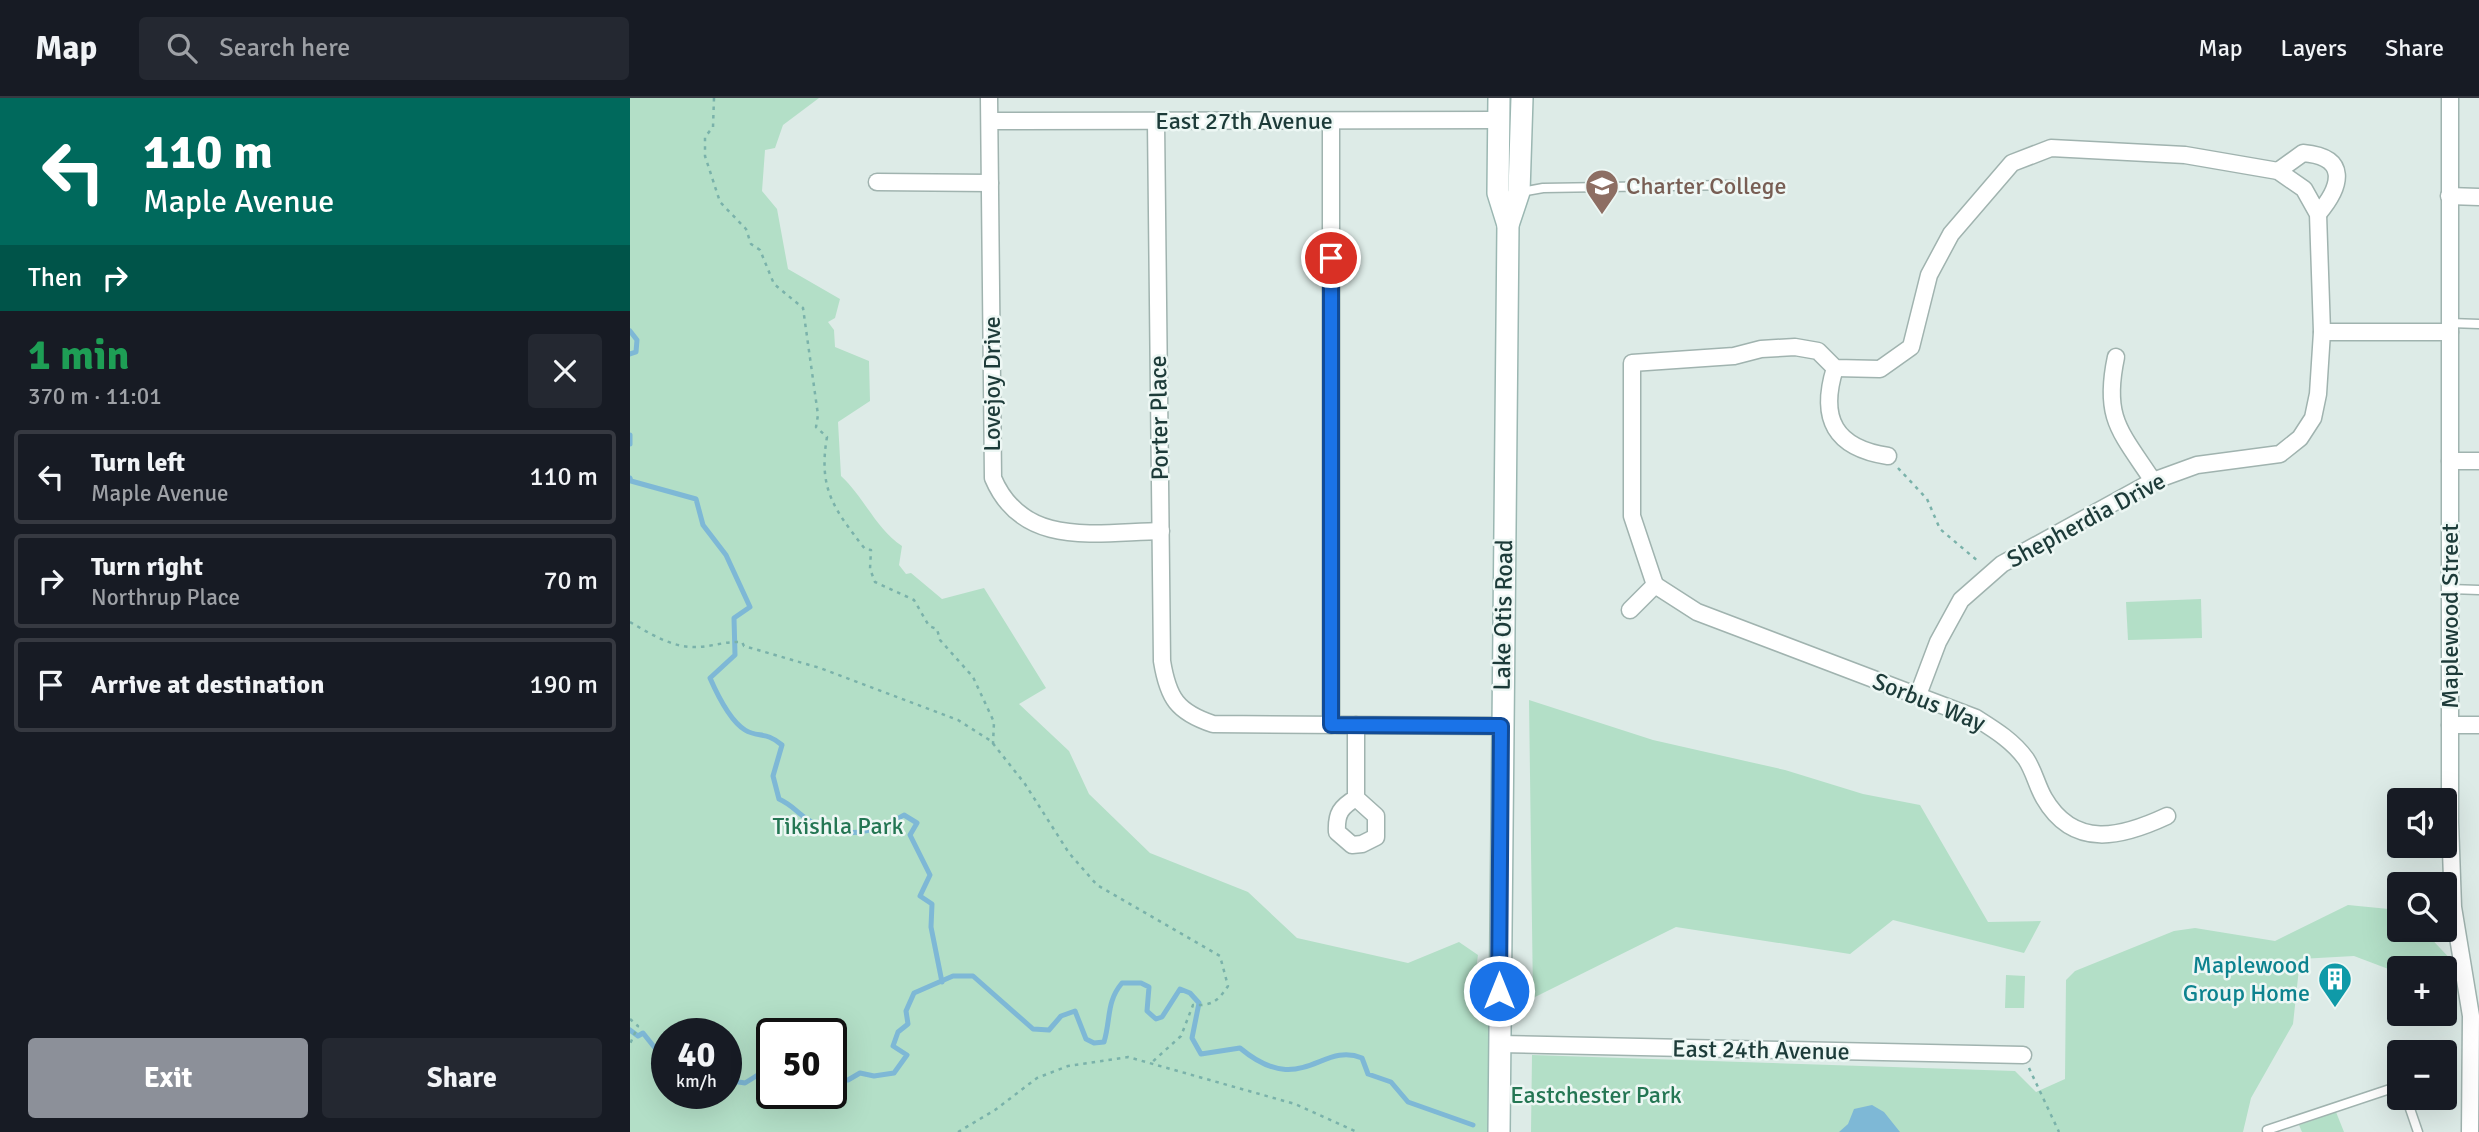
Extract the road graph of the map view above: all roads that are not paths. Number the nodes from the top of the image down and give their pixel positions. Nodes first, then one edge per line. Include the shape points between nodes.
1 (989, 98) edge
2 (1499, 98) edge
3 (1521, 98) edge
4 (2450, 98) edge
5 (1499, 120) junction
6 (990, 121) junction
7 (1331, 121) junction
8 (1156, 122) junction
9 (2278, 171) junction
10 (877, 182) dead end
11 (990, 183) junction
12 (1732, 185) dead end
13 (1519, 192) junction
14 (2449, 196) junction
15 (2479, 197) edge
16 (2318, 214) junction
17 (1508, 225) junction
18 (2479, 324) edge
19 (2450, 328) junction
20 (2322, 332) junction
21 (2116, 357) dead end
22 (1835, 368) junction
23 (1888, 456) road end
24 (2451, 461) junction
25 (2479, 461) edge
26 (2153, 481) junction
27 (1161, 531) junction
28 (1655, 585) junction
29 (2451, 589) junction
30 (2479, 590) edge
31 (1630, 610) dead end
32 (1919, 695) junction
33 (2451, 724) junction
34 (1331, 725) junction
35 (1356, 725) junction
36 (2479, 725) edge
37 (1501, 726) junction
38 (1356, 798) dead end
39 (2166, 816) dead end
40 (2475, 1016) edge
41 (1499, 1044) junction
42 (2023, 1055) road end
43 (2387, 1090) edge
44 (2410, 1110) edge
45 (2267, 1130) dead end
46 (1499, 1132) edge
47 (2418, 1132) edge
48 (2470, 1132) edge

1 - 6 street, Lovejoy Drive
2 - 5 main road, Lake Otis Road
3 - 13 main road, Lake Otis Road
4 - 14 street, Maplewood Street
5 - 7 street, East 27th Avenue
5 - 17 main road, Lake Otis Road via 1498,193
6 - 8 street, East 27th Avenue
6 - 11 street, Lovejoy Drive
7 - 8 street, East 27th Avenue
7 - 34 street
8 - 27 street, Porter Place
9 - 16 street via 2304,189
9 - 16 street via 2303,153 2332,161 2337,172 2334,195
9 - 22 street via 2185,155 2080,147 2050,148 2012,163 1951,234 1929,275 1911,347 1880,369
10 - 11 street
11 - 27 street, Lovejoy Drive via 993,478 1000,496 1031,524 1055,532
12 - 13 lane
13 - 17 main road, Lake Otis Road
14 - 15 street
14 - 19 street, Maplewood Street
16 - 20 street, Shepherdia Drive
17 - 37 main road, Lake Otis Road
18 - 19 lane
19 - 20 street
19 - 24 street, Maplewood Street
20 - 26 street, Shepherdia Drive via 2318,394 2313,418 2300,438 2280,454 2197,465
21 - 26 street via 2109,388 2112,410 2119,430
22 - 23 street via 1827,410 1834,426 1848,443 1865,453
22 - 28 street via 1818,351 1795,347 1632,363 1632,516
24 - 25 street
24 - 29 street, Maplewood Street
26 - 32 street, Shepherdia Drive via 2001,565 1961,600 1938,642
27 - 34 street, Porter Place via 1161,661 1166,685 1180,709 1213,724
28 - 31 street
28 - 32 street, Sorbus Way via 1697,612
29 - 30 lane
29 - 33 street, Maplewood Street
32 - 39 street, Sorbus Way via 1976,718 2005,736 2027,760 2055,815 2074,828 2103,836 2133,831
33 - 36 street
33 - 40 street, Maplewood Street via 2453,907
34 - 35 street
35 - 37 street
35 - 38 street
37 - 41 main road, Lake Otis Road
40 - 48 street, Maplewood Street
41 - 42 street, East 24th Avenue
41 - 46 main road, Lake Otis Road
43 - 45 lane
44 - 47 lane

